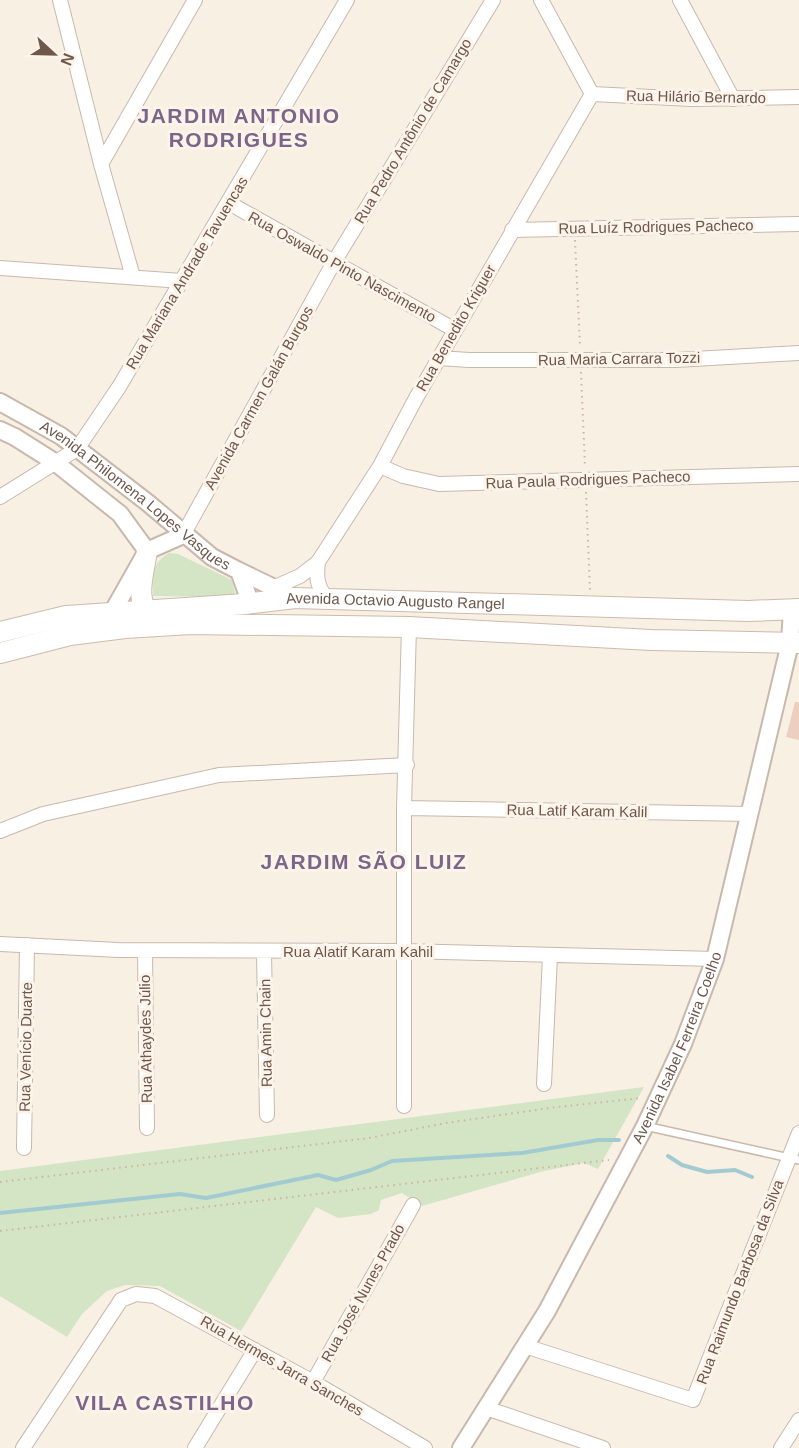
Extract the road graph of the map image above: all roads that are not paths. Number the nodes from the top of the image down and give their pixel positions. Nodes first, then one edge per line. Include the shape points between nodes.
1 (60, 0) edge
2 (195, 0) edge
3 (347, 0) edge
4 (493, 0) edge
5 (541, 0) edge
6 (680, 0) edge
7 (592, 94) junction
8 (799, 98) edge
9 (733, 99) junction
10 (100, 164) junction
11 (229, 203) junction
12 (799, 224) edge
13 (512, 230) junction
14 (334, 262) junction
15 (1, 266) edge
16 (133, 277) junction
17 (182, 281) junction
18 (455, 330) junction
19 (799, 353) edge
20 (439, 358) junction
21 (0, 402) edge
22 (0, 430) edge
23 (77, 449) junction
24 (56, 463) junction
25 (380, 466) junction
26 (799, 474) edge
27 (0, 497) edge
28 (183, 535) junction
29 (147, 550) junction
30 (318, 562) junction
31 (240, 571) junction
32 (275, 587) junction
33 (295, 598) junction
34 (327, 599) junction
35 (245, 604) junction
36 (796, 609) edge
37 (145, 611) junction
38 (112, 613) junction
39 (191, 624) junction
40 (409, 627) junction
41 (0, 632) edge
42 (795, 643) edge
43 (0, 653) edge
44 (407, 765) junction
45 (404, 808) junction
46 (750, 814) junction
47 (0, 831) edge
48 (0, 944) edge
49 (27, 945) junction
50 (145, 951) junction
51 (404, 951) junction
52 (264, 952) junction
53 (550, 956) junction
54 (715, 959) junction
55 (544, 1084) dead end
56 (404, 1106) dead end
57 (267, 1115) dead end
58 (645, 1126) junction
59 (147, 1128) dead end
60 (799, 1133) edge
61 (24, 1148) dead end
62 (792, 1159) edge
63 (413, 1205) dead end
64 (525, 1346) junction
65 (255, 1350) junction
66 (313, 1382) junction
67 (486, 1408) junction
68 (799, 1420) edge
69 (23, 1448) edge
70 (195, 1448) edge
71 (425, 1448) edge
72 (461, 1448) edge
73 (603, 1448) edge
74 (781, 1448) edge

1 - 10 street
2 - 10 street
3 - 11 street, Rua Mariana Andrade Tavuencas
4 - 14 street, Rua Pedro Antônio de Camargo
5 - 7 street
6 - 9 street
7 - 9 street, Rua Hilário Bernardo
7 - 13 street, Rua Benedito Kriguer
8 - 9 street, Rua Hilário Bernardo
10 - 16 street
11 - 14 street, Rua Oswaldo Pinto Nascimento
11 - 17 street, Rua Mariana Andrade Tavuencas
12 - 13 street, Rua Luíz Rodrigues Pacheco
13 - 18 street, Rua Benedito Kriguer
14 - 18 street, Rua Oswaldo Pinto Nascimento
14 - 28 street, Avenida Carmen Galán Burgos
15 - 16 street
16 - 17 street
17 - 23 street, Rua Mariana Andrade Tavuencas
18 - 20 street, Rua Benedito Kriguer
19 - 20 street, Rua Maria Carrara Tozzi via 676,360
20 - 25 street, Rua Benedito Kriguer
21 - 23 street, Avenida Philomena Lopes Vasques
22 - 24 street, Avenida Philomena Lopes Vasques
23 - 24 street
23 - 28 street, Avenida Philomena Lopes Vasques
24 - 27 street
24 - 29 street, Avenida Philomena Lopes Vasques via 120,514
25 - 26 street, Rua Paula Rodrigues Pacheco via 439,484
25 - 30 street, Rua Benedito Kriguer
28 - 29 street
28 - 31 street, Avenida Philomena Lopes Vasques via 212,557
29 - 37 main road via 141,591
29 - 38 street
30 - 32 street, Rua Benedito Kriguer via 300,576
30 - 34 street via 316,579
31 - 32 street
31 - 35 street, Avenida Philomena Lopes Vasques via 249,599
32 - 33 street
33 - 34 main road, Avenida Octavio Augusto Rangel
33 - 35 main road, Avenida Octavio Augusto Rangel
34 - 36 main road, Avenida Octavio Augusto Rangel via 748,611
35 - 37 main road, Avenida Octavio Augusto Rangel
35 - 39 main road via 230,616
36 - 42 street, Avenida Isabel Ferreira Coelho
37 - 38 main road, Avenida Octavio Augusto Rangel
37 - 39 main road via 154,618
38 - 41 main road, Avenida Octavio Augusto Rangel via 66,616
39 - 40 main road, Avenida Octavio Augusto Rangel
39 - 43 main road, Avenida Octavio Augusto Rangel via 70,635
40 - 42 main road, Avenida Octavio Augusto Rangel
40 - 44 street
42 - 46 street, Avenida Isabel Ferreira Coelho via 787,651
44 - 45 street
44 - 47 street via 219,775 43,814
45 - 46 street, Rua Latif Karam Kalil
45 - 51 street
46 - 54 street, Avenida Isabel Ferreira Coelho
48 - 49 street, Rua Alatif Karam Kahil
49 - 50 street, Rua Alatif Karam Kahil
49 - 61 street, Rua Venício Duarte
50 - 52 street, Rua Alatif Karam Kahil
50 - 59 street, Rua Athaydes Júlio
51 - 52 street, Rua Alatif Karam Kahil
51 - 53 street, Rua Alatif Karam Kahil
51 - 56 street
52 - 57 street, Rua Amin Chain
53 - 54 street, Rua Alatif Karam Kahil
53 - 55 street
54 - 58 street, Avenida Isabel Ferreira Coelho via 683,1044
58 - 62 lane
58 - 64 street, Avenida Isabel Ferreira Coelho
60 - 62 street, Rua Raimundo Barbosa da Silva
62 - 64 street, Rua Raimundo Barbosa da Silva via 771,1201 693,1400
63 - 66 street, Rua José Nunes Prado
64 - 67 street, Avenida Isabel Ferreira Coelho
65 - 66 street, Rua Hermes Jarra Sanches
65 - 69 street, Rua Hermes Jarra Sanches via 155,1296 135,1294 121,1300
65 - 70 street
66 - 71 street, Rua Hermes Jarra Sanches
67 - 72 street, Avenida Isabel Ferreira Coelho
67 - 73 street
68 - 74 street

